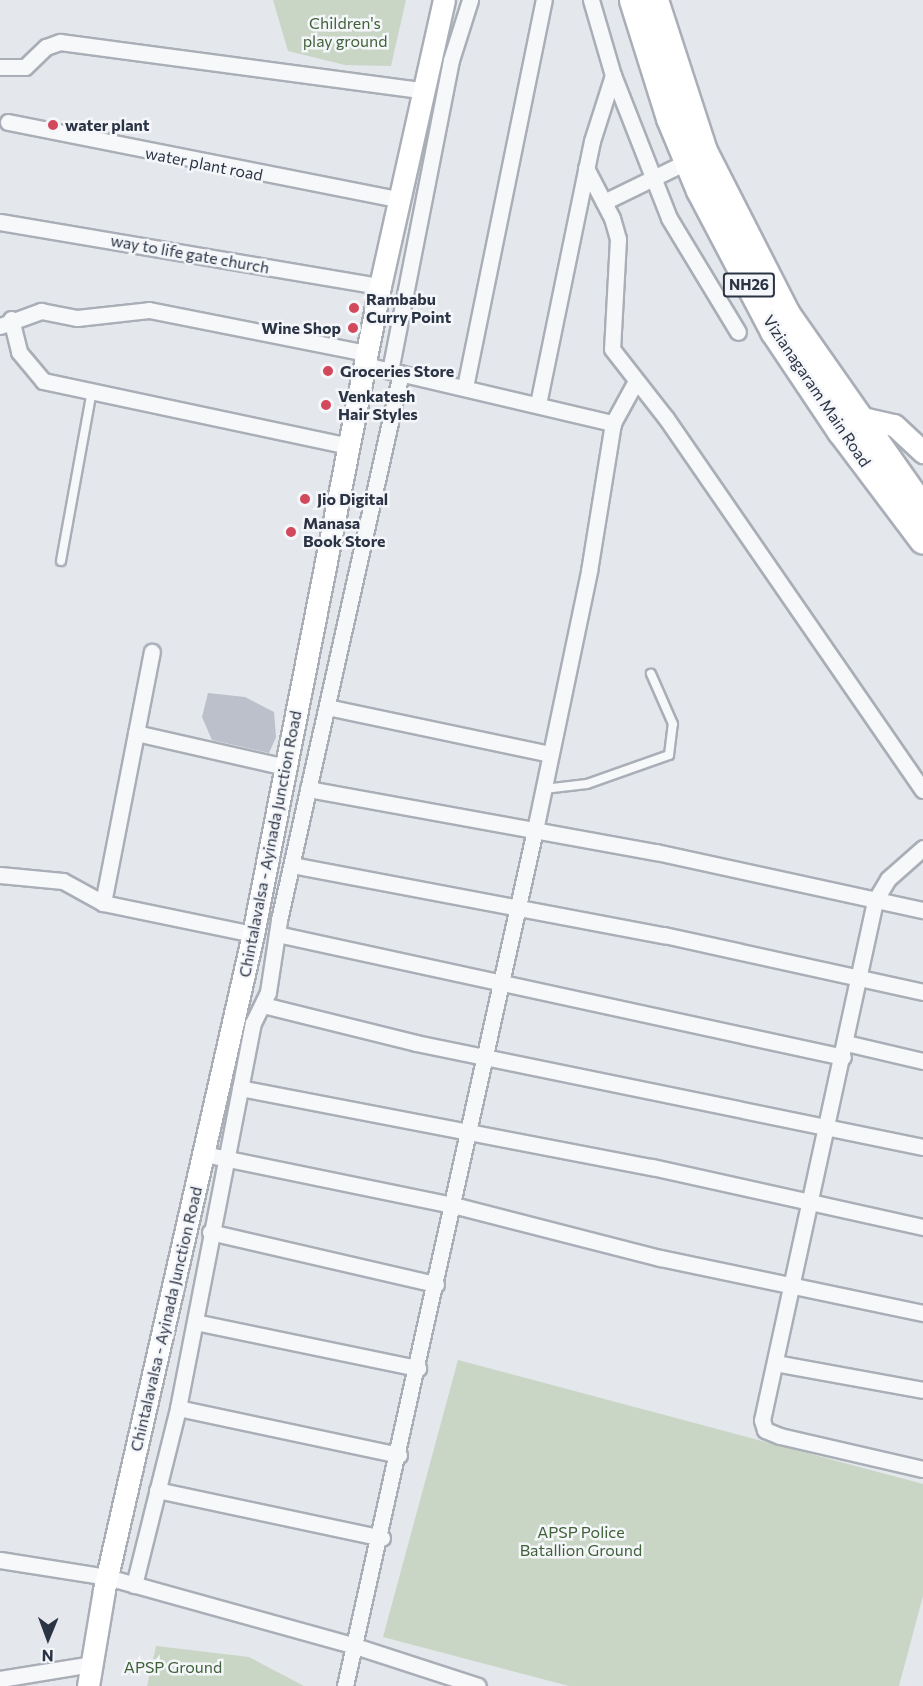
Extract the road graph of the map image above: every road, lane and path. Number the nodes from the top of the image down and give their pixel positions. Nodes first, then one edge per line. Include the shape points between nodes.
1 (444, 0) edge
2 (470, 0) edge
3 (544, 0) edge
4 (591, 0) edge
5 (633, 0) edge
6 (654, 0) edge
7 (0, 67) edge
8 (613, 75) junction
9 (422, 90) junction
10 (8, 122) dead end
11 (688, 160) junction
12 (586, 168) junction
13 (651, 176) junction
14 (401, 200) junction
15 (604, 202) junction
16 (0, 222) edge
17 (380, 286) junction
18 (6, 322) edge
19 (738, 332) dead end
20 (366, 359) junction
21 (396, 372) junction
22 (636, 381) junction
23 (465, 387) junction
24 (92, 391) junction
25 (538, 405) junction
26 (858, 417) junction
27 (614, 423) junction
28 (349, 446) junction
29 (923, 452) edge
30 (923, 510) edge
31 (923, 540) edge
32 (61, 561) dead end
33 (153, 652) dead end
34 (651, 674) dead end
35 (327, 707) junction
36 (136, 733) junction
37 (550, 754) junction
38 (286, 767) junction
39 (308, 789) junction
40 (544, 789) junction
41 (923, 789) edge
42 (536, 830) junction
43 (923, 848) edge
44 (292, 865) junction
45 (0, 875) edge
46 (875, 901) junction
47 (103, 903) junction
48 (518, 910) junction
49 (923, 910) edge
50 (254, 934) junction
51 (277, 934) junction
52 (861, 977) junction
53 (502, 981) junction
54 (923, 992) edge
55 (263, 1005) junction
56 (845, 1050) junction
57 (486, 1056) junction
58 (923, 1061) edge
59 (240, 1088) junction
60 (826, 1129) junction
61 (469, 1132) junction
62 (923, 1147) edge
63 (204, 1154) junction
64 (227, 1159) junction
65 (812, 1201) junction
66 (453, 1205) junction
67 (923, 1227) edge
68 (210, 1232) junction
69 (436, 1284) junction
70 (794, 1285) junction
71 (922, 1309) edge
72 (195, 1322) junction
73 (775, 1363) junction
74 (418, 1368) junction
75 (923, 1390) edge
76 (178, 1408) junction
77 (399, 1455) junction
78 (923, 1469) edge
79 (157, 1491) junction
80 (382, 1538) junction
81 (0, 1560) edge
82 (107, 1577) junction
83 (134, 1585) junction
84 (355, 1646) junction
85 (93, 1664) junction
86 (0, 1679) edge
87 (88, 1686) edge
88 (345, 1686) edge
89 (478, 1686) edge

1 - 9 main road, Chintalavalsa - Ayinada Junction Road
2 - 21 street via 451,60
3 - 23 street
4 - 8 street
5 - 11 highway, Vizianagaram Main Road / NH26
6 - 26 highway, Vizianagaram Main Road / NH26 via 703,151 786,314
7 - 9 street via 25,67 46,47 60,42
8 - 12 street
8 - 13 street
9 - 14 main road, Chintalavalsa - Ayinada Junction Road
10 - 14 street, water plant road
11 - 13 street
11 - 31 highway, Vizianagaram Main Road / NH26 via 774,332 841,431
12 - 15 street
12 - 25 street
13 - 15 street
13 - 19 street via 669,218
14 - 17 main road, Chintalavalsa - Ayinada Junction Road
15 - 22 street via 612,218 618,254 612,349
16 - 17 street, way to life gate church
17 - 20 main road, Chintalavalsa - Ayinada Junction Road
18 - 20 street via 41,311 77,318 149,310
18 - 24 street via 34,375 54,385
20 - 21 street
20 - 28 main road, Chintalavalsa - Ayinada Junction Road
21 - 23 street
21 - 35 street
22 - 27 street
22 - 41 street
23 - 25 street
24 - 28 street
24 - 32 lane
25 - 27 street
26 - 29 main road via 894,425
26 - 30 highway, Vizianagaram Main Road / NH26
27 - 37 street
28 - 38 main road, Chintalavalsa - Ayinada Junction Road
33 - 36 street
34 - 40 lane via 673,724 669,755 587,784
35 - 37 street
35 - 39 street
36 - 38 street
36 - 47 street
37 - 40 street
38 - 50 main road, Chintalavalsa - Ayinada Junction Road
39 - 42 street
39 - 44 street
40 - 42 street
42 - 46 street
42 - 48 street
43 - 46 street via 888,879
44 - 48 street
44 - 51 street
45 - 47 street via 63,881
46 - 49 street
46 - 52 street
47 - 50 street
48 - 52 street via 664,935
48 - 53 street
50 - 63 main road, Chintalavalsa - Ayinada Junction Road
51 - 53 street
51 - 55 street
52 - 54 street
52 - 56 street
53 - 56 street
53 - 57 street
55 - 57 street
55 - 59 street via 253,1023
56 - 58 street
56 - 60 street
57 - 60 street
57 - 61 street
59 - 61 street
59 - 64 street
60 - 62 street
60 - 65 street
61 - 65 street
61 - 66 street
63 - 64 street
63 - 82 main road, Chintalavalsa - Ayinada Junction Road
64 - 66 street
64 - 68 street
65 - 67 street
65 - 70 street
66 - 69 street
66 - 70 street via 660,1258
68 - 69 street
68 - 72 street
69 - 74 street
70 - 71 street
70 - 73 street
72 - 74 street
72 - 76 street
73 - 75 street
73 - 78 street via 762,1420 765,1430
74 - 77 street
76 - 77 street
76 - 79 street
77 - 80 street
79 - 80 street
79 - 83 street
80 - 84 street
81 - 82 street
82 - 83 street
82 - 85 main road, Chintalavalsa - Ayinada Junction Road
83 - 84 street
84 - 88 street
84 - 89 street
85 - 86 street
85 - 87 main road, Chintalavalsa - Ayinada Junction Road

